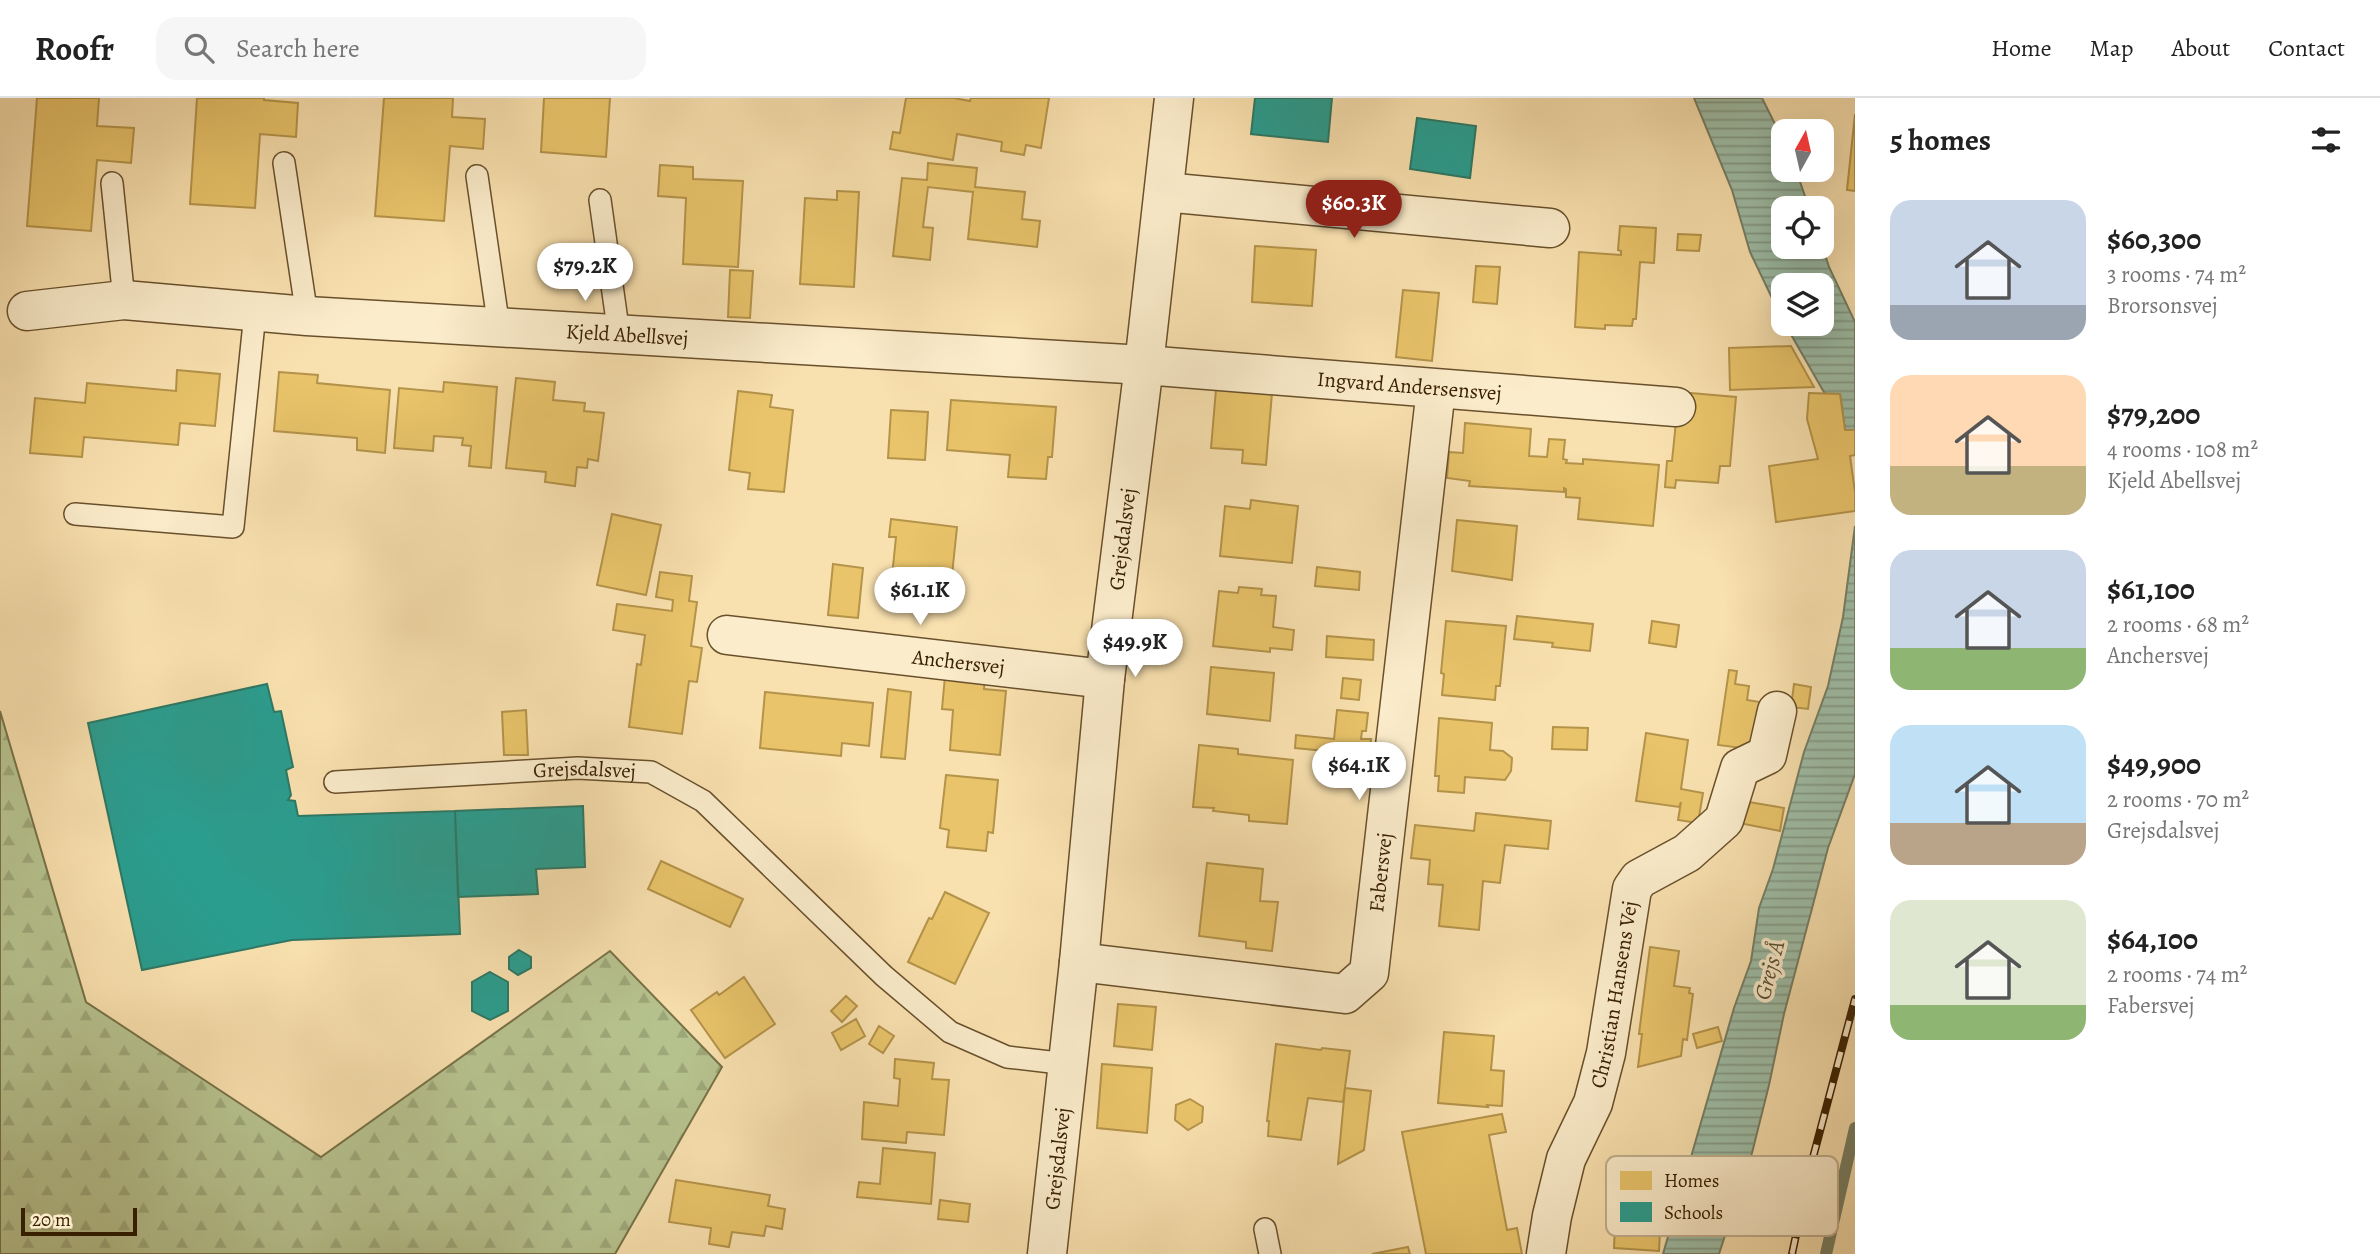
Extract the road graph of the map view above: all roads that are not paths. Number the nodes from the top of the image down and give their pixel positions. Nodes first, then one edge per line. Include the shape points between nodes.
1 (1174, 98) edge
2 (284, 163) dead end
3 (477, 176) dead end
4 (112, 183) dead end
5 (1164, 192) junction
6 (600, 200) dead end
7 (1550, 228) dead end
8 (124, 300) junction
9 (27, 311) dead end
10 (255, 313) junction
11 (307, 316) junction
12 (499, 328) junction
13 (619, 335) junction
14 (1144, 365) junction
15 (1436, 389) junction
16 (1676, 407) dead end
17 (75, 514) dead end
18 (727, 635) dead end
19 (1105, 679) junction
20 (1777, 711) dead end
21 (335, 782) dead end
22 (1079, 962) junction
23 (1068, 1064) junction
24 (1265, 1230) dead end
25 (1048, 1254) edge
26 (1270, 1254) edge
27 (1546, 1254) edge

1 - 5 street, Grejsdalsvej
2 - 11 lane
3 - 12 lane
4 - 8 lane
5 - 7 street
5 - 14 street, Grejsdalsvej
6 - 13 lane
8 - 9 street, Kjeld Abellsvej
8 - 10 street, Kjeld Abellsvej
10 - 11 street, Kjeld Abellsvej
10 - 17 lane via 233,527
11 - 12 street, Kjeld Abellsvej
12 - 13 street, Kjeld Abellsvej
13 - 14 street, Kjeld Abellsvej
14 - 15 street, Ingvard Andersensvej
14 - 19 street, Grejsdalsvej
15 - 16 street, Ingvard Andersensvej
15 - 22 street, Fabersvej via 1369,973 1345,994
18 - 19 street, Anchersvej
19 - 22 street, Grejsdalsvej
20 - 27 street, Christian Hansens Vej via 1767,755 1740,768 1724,820 1687,853 1639,879 1632,888 1606,1053 1593,1103 1566,1159
21 - 23 lane, Grejsdalsvej via 578,768 650,772 703,802 884,976 950,1032 1007,1057
22 - 23 street, Grejsdalsvej
23 - 25 street, Grejsdalsvej
24 - 26 lane

